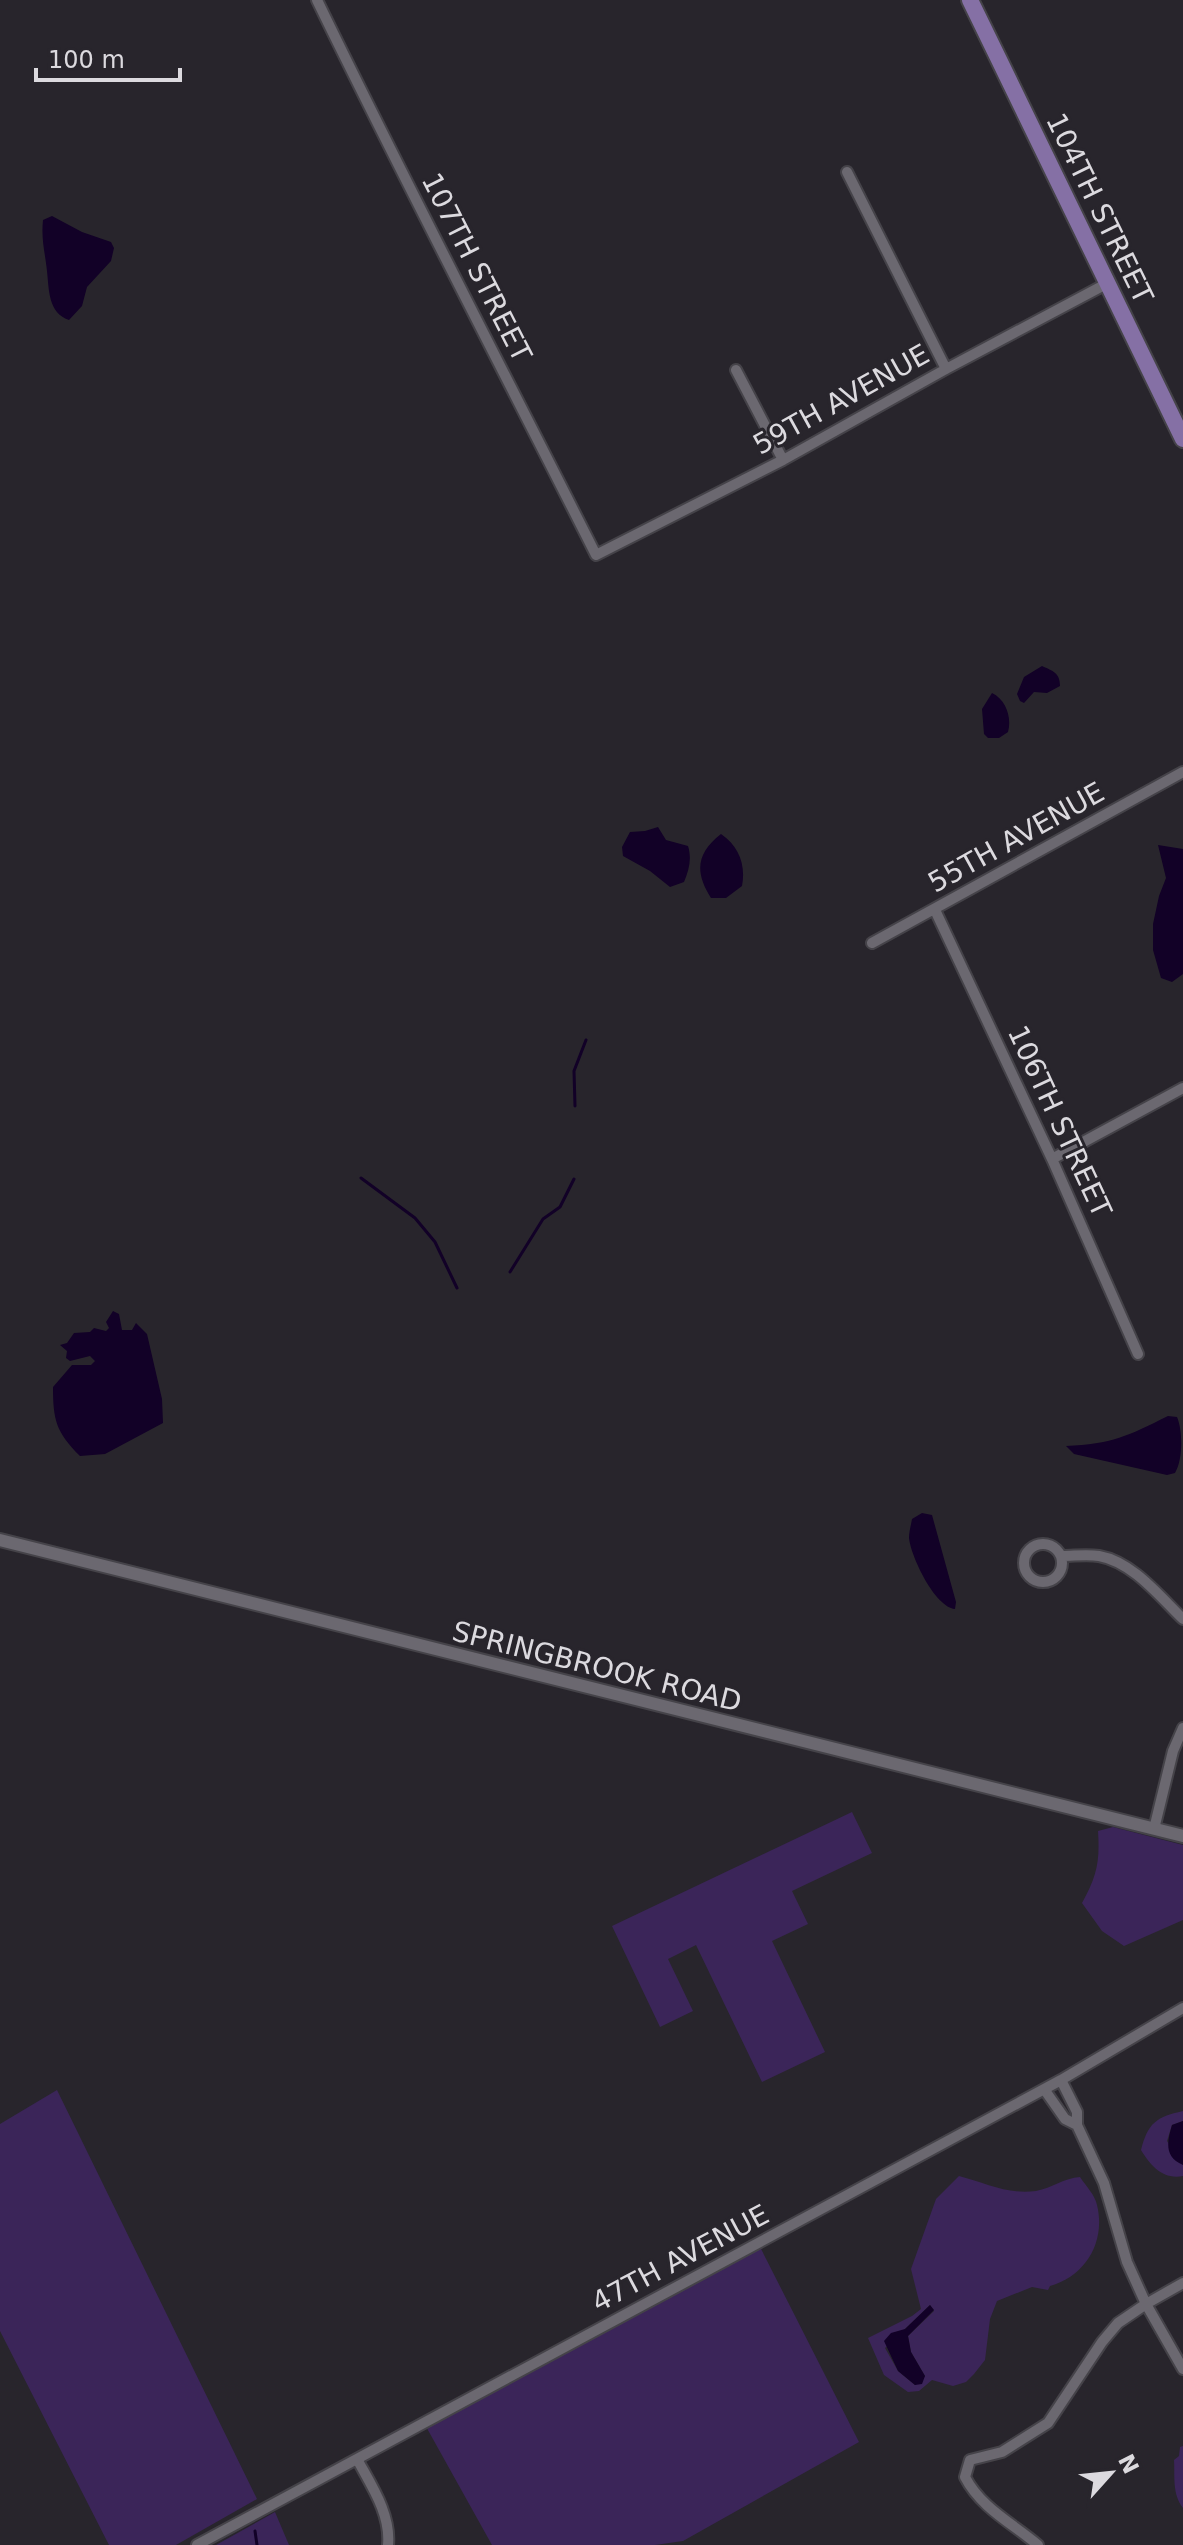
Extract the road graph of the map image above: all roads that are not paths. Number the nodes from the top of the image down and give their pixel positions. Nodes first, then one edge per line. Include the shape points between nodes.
1 (317, 0) edge
2 (970, 0) edge
3 (847, 172) dead end
4 (1108, 283) junction
5 (946, 369) junction
6 (736, 370) dead end
7 (1183, 439) edge
8 (783, 460) junction
9 (596, 555) joint
10 (1183, 772) edge
11 (935, 910) junction
12 (872, 943) dead end
13 (1183, 1088) edge
14 (1052, 1159) junction
15 (1138, 1354) dead end
16 (0, 1540) edge
17 (1062, 1556) dead end
18 (1183, 1619) edge
19 (1183, 1728) edge
20 (1154, 1829) junction
21 (1183, 1836) edge
22 (1183, 2008) edge
23 (1061, 2080) junction
24 (1044, 2089) junction
25 (1077, 2125) junction
26 (1183, 2283) edge
27 (1146, 2304) junction
28 (1183, 2369) edge
29 (357, 2459) junction
30 (197, 2545) edge
31 (388, 2545) edge
32 (1038, 2545) edge

1 - 9 street, 107TH STREET
2 - 4 main road, 104TH STREET
3 - 5 street
4 - 5 street, 59TH AVENUE
4 - 7 main road, 104TH STREET
5 - 8 street, 59TH AVENUE
6 - 8 street
8 - 9 street, 59TH AVENUE
10 - 11 street, 55TH AVENUE
11 - 12 street, 55TH AVENUE
11 - 14 street, 106TH STREET
13 - 14 street
14 - 15 street, 106TH STREET
16 - 20 street, SPRINGBROOK ROAD
17 - 18 street via 1115,1560
19 - 20 street
20 - 21 street, SPRINGBROOK ROAD
22 - 23 street, 47TH AVENUE
23 - 24 street, 47TH AVENUE
23 - 25 street via 1077,2112
24 - 25 street via 1065,2119
24 - 29 street, 47TH AVENUE
25 - 27 street via 1104,2183 1127,2262
26 - 27 street
27 - 28 street
27 - 32 street via 1102,2342 1048,2423 1002,2452 970,2460 965,2477 973,2491
29 - 30 street, 47TH AVENUE
29 - 31 street via 383,2510

